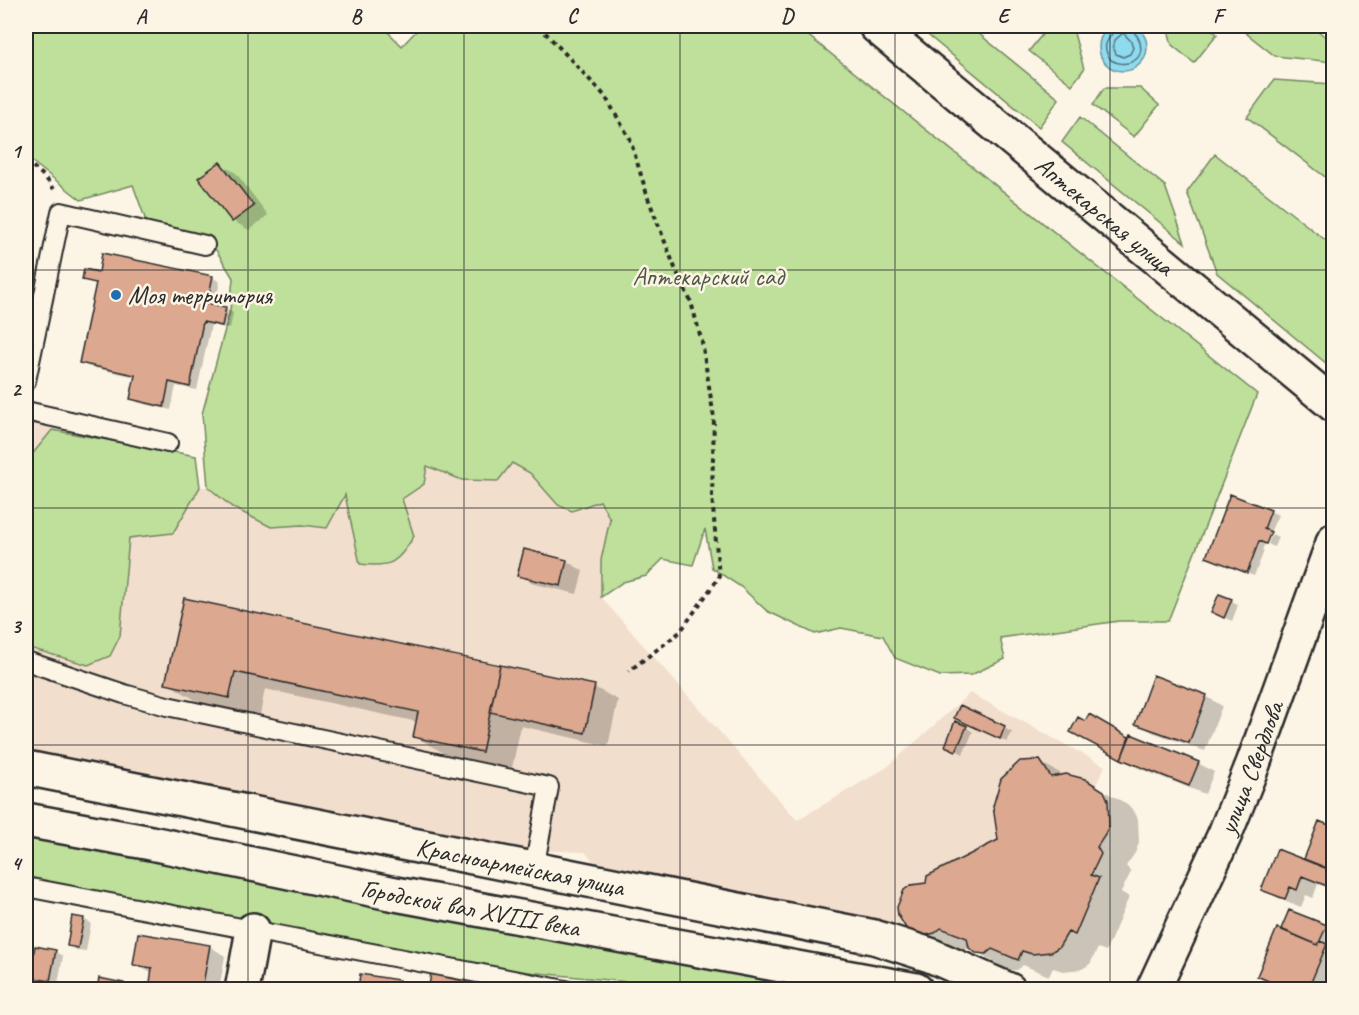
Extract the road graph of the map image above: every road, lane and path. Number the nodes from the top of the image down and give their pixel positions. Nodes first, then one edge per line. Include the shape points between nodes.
1 (539, 26) edge
2 (876, 26) edge
3 (26, 161) edge
4 (61, 212) junction
5 (205, 245) dead end
6 (26, 381) edge
7 (1334, 405) edge
8 (26, 411) edge
9 (168, 442) dead end
10 (1334, 540) edge
11 (26, 661) edge
12 (629, 671) dead end
13 (26, 768) edge
14 (26, 820) edge
15 (534, 869) junction
16 (26, 887) edge
17 (253, 930) junction
18 (242, 990) edge
19 (567, 990) edge
20 (915, 990) edge
21 (1009, 990) edge
22 (1153, 990) edge

1 - 12 path via 605,96 630,139 648,198 692,302 714,418 712,496 719,577 680,632
2 - 7 street, Аптекарская улица
3 - 4 path via 57,193
4 - 5 lane
4 - 6 lane
8 - 9 lane
10 - 22 street, улица Свердлова via 1229,824
11 - 15 lane via 167,706 549,788
13 - 15 street, Красноармейская улица
14 - 20 street, Городской вал XVIII века
15 - 21 street, Красноармейская улица via 874,937 930,955
16 - 17 lane
17 - 18 street
17 - 19 lane

